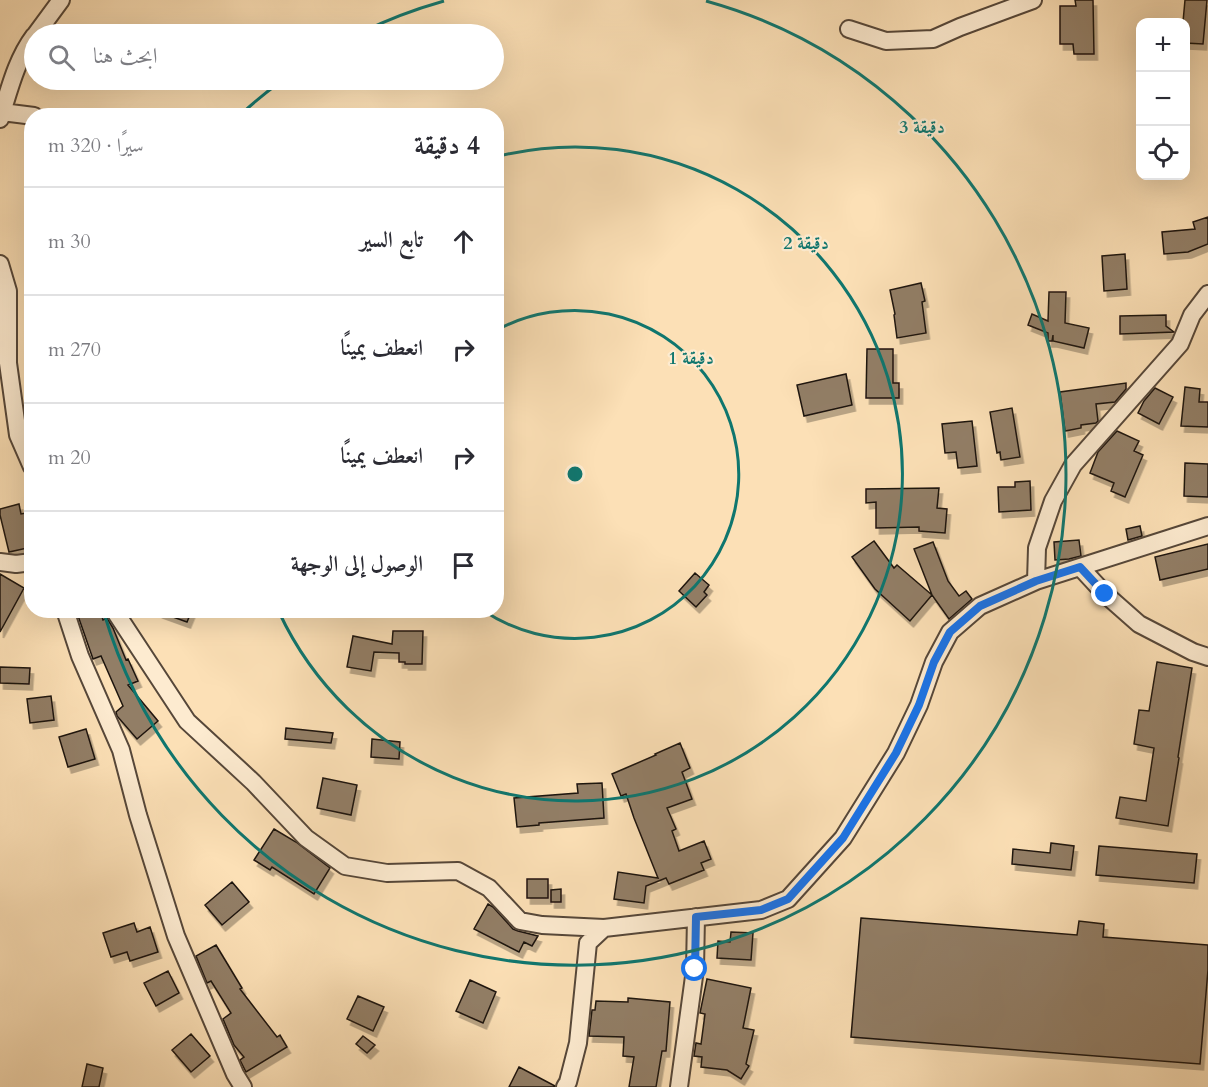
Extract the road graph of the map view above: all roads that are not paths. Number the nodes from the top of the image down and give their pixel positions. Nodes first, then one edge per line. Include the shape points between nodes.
1 (62, 0) edge
2 (1033, 0) edge
3 (43, 24) edge
4 (849, 29) dead end
5 (24, 54) edge
6 (1, 116) edge
7 (24, 116) edge
8 (0, 264) edge
9 (1208, 294) edge
10 (4, 341) edge
11 (24, 449) edge
12 (1208, 526) edge
13 (1080, 567) junction
14 (1036, 581) junction
15 (68, 618) edge
16 (119, 618) edge
17 (1208, 657) edge
18 (696, 917) junction
19 (604, 928) junction
20 (243, 1087) edge
21 (565, 1087) edge
22 (679, 1087) edge

1 - 3 street
2 - 4 street via 933,39 886,41
5 - 6 street
6 - 7 street
8 - 10 street via 8,291
9 - 14 street via 1192,315 1180,344 1073,465 1053,501 1037,548
10 - 11 street via 18,435
12 - 13 street
13 - 14 street
13 - 17 street via 1139,624
14 - 18 street via 980,606 950,632 896,753 843,838 788,899 761,910
15 - 20 street via 121,750 176,936
16 - 19 street via 188,721 254,782 306,838 345,866 387,873 458,871 489,888 520,921
18 - 19 street
18 - 22 street via 695,969
19 - 21 street via 588,943 578,1043

